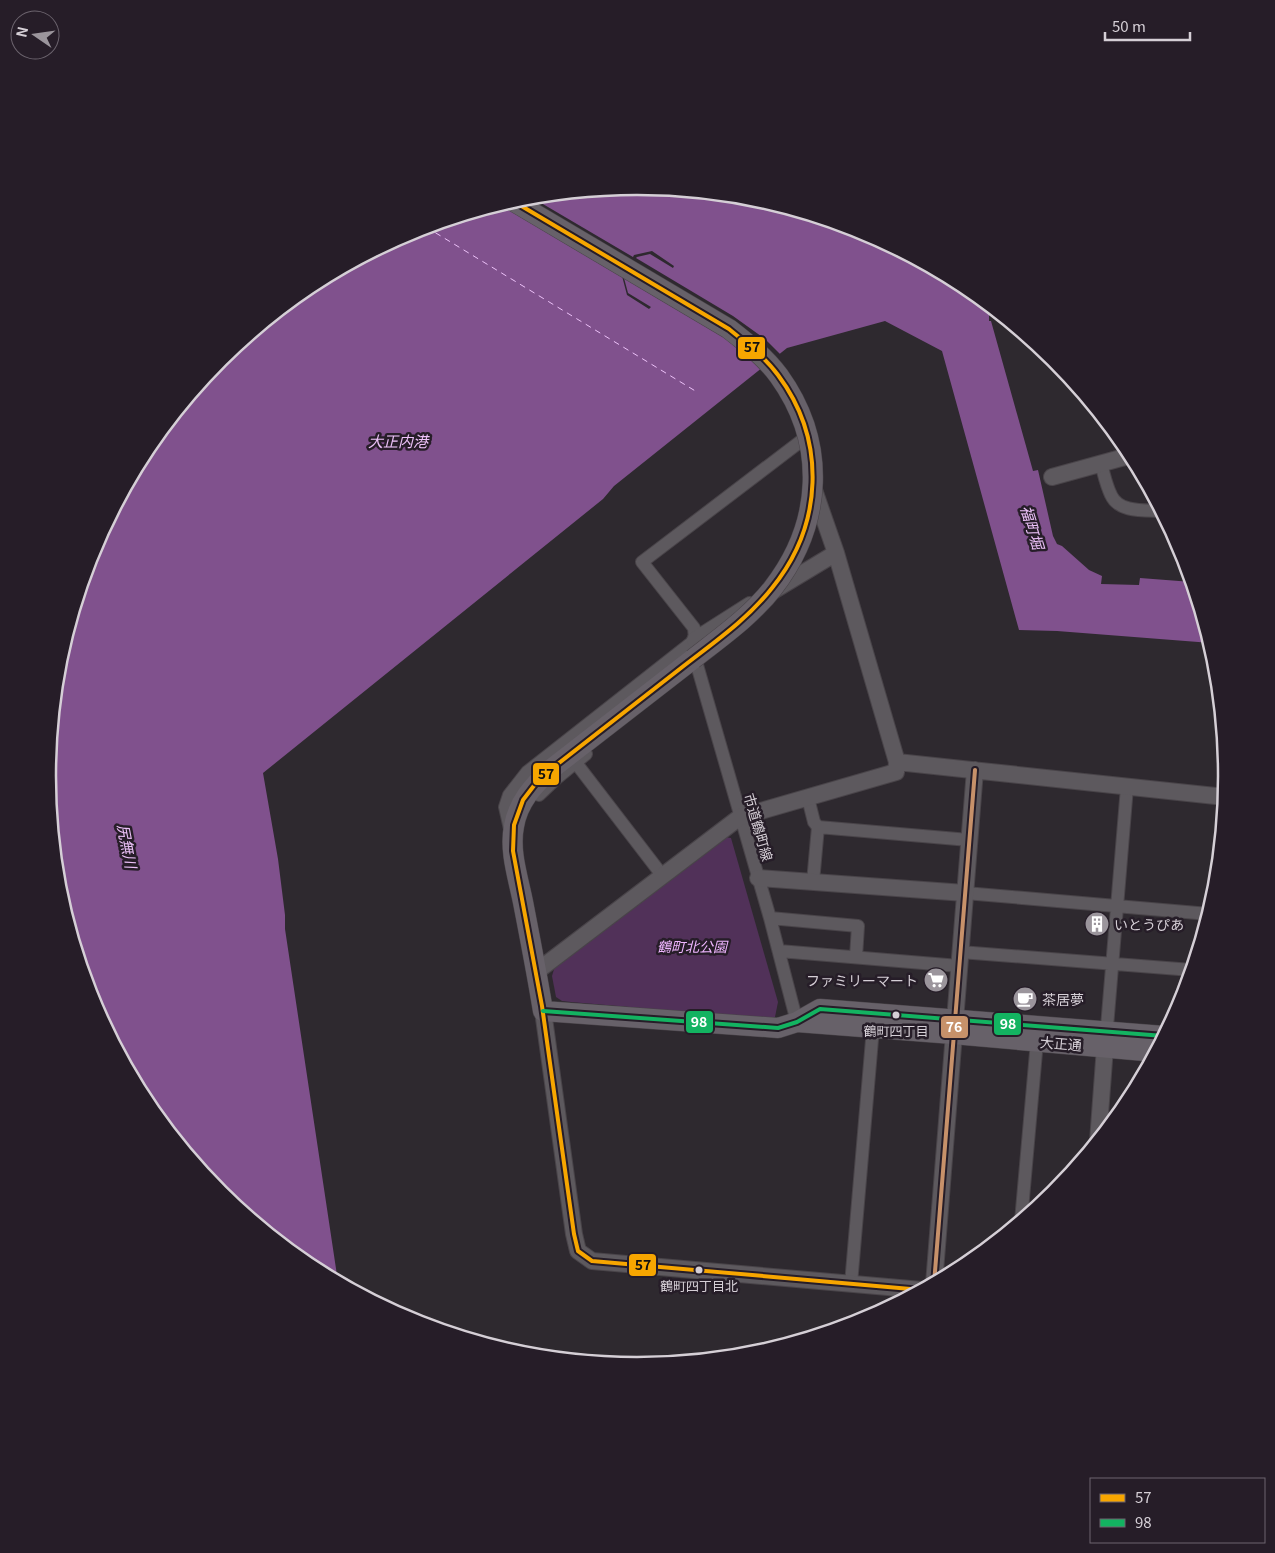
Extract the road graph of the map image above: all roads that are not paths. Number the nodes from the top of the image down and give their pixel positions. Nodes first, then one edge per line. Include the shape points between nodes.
1 (522, 206) edge
2 (801, 441) joint
3 (1123, 458) edge
4 (1101, 464) junction
5 (1052, 477) dead end
6 (1155, 511) edge
7 (836, 553) junction
8 (695, 640) junction
9 (697, 665) junction
10 (897, 762) junction
11 (576, 763) junction
12 (975, 770) junction
13 (1128, 787) junction
14 (531, 797) junction
15 (1218, 797) edge
16 (808, 798) junction
17 (740, 816) junction
18 (818, 827) junction
19 (512, 838) junction
20 (969, 840) junction
21 (662, 876) junction
22 (758, 878) junction
23 (813, 882) junction
24 (965, 893) junction
25 (1118, 906) junction
26 (1202, 913) edge
27 (770, 918) junction
28 (779, 951) junction
29 (856, 957) junction
30 (959, 959) junction
31 (1113, 964) junction
32 (1186, 970) edge
33 (536, 972) junction
34 (543, 1011) junction
35 (797, 1022) junction
36 (954, 1027) junction
37 (873, 1028) junction
38 (1158, 1036) edge
39 (1106, 1039) junction
40 (1037, 1041) junction
41 (1150, 1050) edge
42 (1099, 1130) edge
43 (1022, 1213) edge
44 (935, 1276) edge
45 (851, 1284) junction
46 (911, 1289) edge

1 - 14 main road, bridge via 729,329 756,351 778,374 802,418 812,457 813,477 807,522 799,546 772,589 734,627 550,770 536,783
2 - 7 street
2 - 8 street, 市道鶴町線 via 642,562 694,628
3 - 4 street
4 - 5 street
4 - 6 street via 1111,496 1117,503 1124,508
7 - 8 street
7 - 10 street
8 - 9 street, 市道鶴町線
8 - 19 street via 527,772 509,794 505,807
9 - 11 street
9 - 17 street, 市道鶴町線
10 - 12 street
10 - 16 street via 896,772
11 - 14 street
11 - 21 street
12 - 13 street
12 - 20 street
13 - 15 street
13 - 25 street
14 - 19 main road via 514,825
16 - 17 street
16 - 18 street
17 - 21 street
17 - 22 street, 市道鶴町線
18 - 20 street
18 - 23 street
19 - 33 main road
20 - 24 street
21 - 33 street
22 - 23 street
22 - 27 street, 市道鶴町線
23 - 24 street
24 - 25 street
24 - 30 street
25 - 26 street
25 - 31 street
27 - 28 street, 市道鶴町線
27 - 29 street via 858,926
28 - 29 street
28 - 35 street, 市道鶴町線
29 - 30 street
30 - 31 street
30 - 36 street
31 - 32 street
31 - 39 street
33 - 34 main road
34 - 35 main road via 778,1028
34 - 45 street via 578,1251 592,1261
35 - 36 main road, 大正通 via 820,1009
35 - 37 main road, 大正通
36 - 37 main road, 大正通
36 - 39 main road, 大正通
36 - 40 main road, 大正通
36 - 44 street
37 - 45 street
38 - 39 main road, 大正通
39 - 40 main road, 大正通
39 - 41 main road, 大正通
39 - 42 street
40 - 43 street
45 - 46 street

